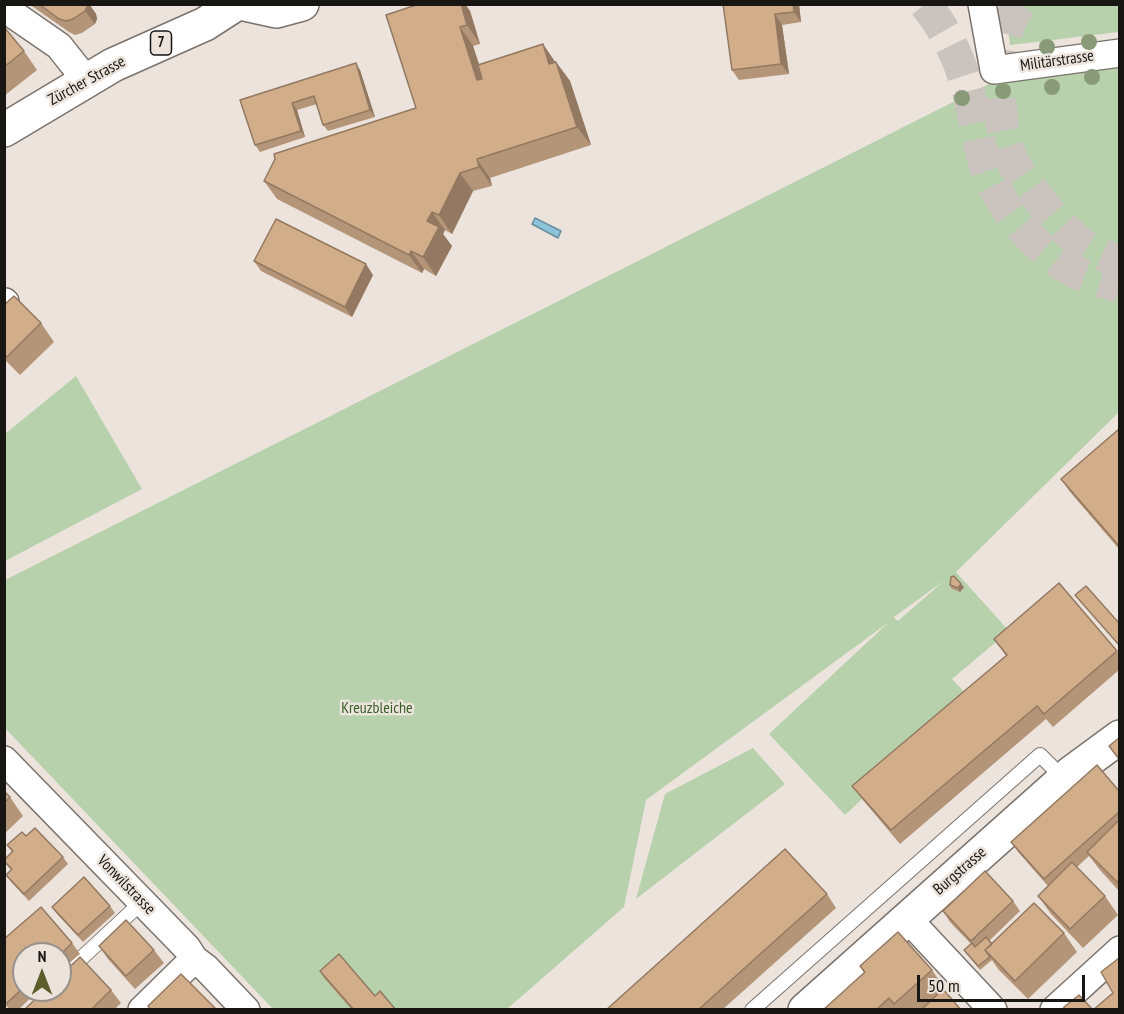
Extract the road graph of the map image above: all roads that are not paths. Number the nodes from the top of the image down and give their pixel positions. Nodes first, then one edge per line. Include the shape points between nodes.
1 (236, 4) edge
2 (244, 4) edge
3 (302, 4) edge
4 (982, 4) edge
5 (4, 8) edge
6 (1119, 53) edge
7 (86, 80) junction
8 (4, 130) edge
9 (1119, 737) edge
10 (4, 760) edge
11 (1065, 780) junction
12 (142, 902) junction
13 (879, 925) junction
14 (1119, 950) edge
15 (194, 959) junction
16 (72, 967) edge
17 (142, 1010) edge
18 (246, 1010) edge
19 (752, 1010) edge
20 (805, 1010) edge
21 (993, 1010) edge
22 (1054, 1010) edge

1 - 7 main road, Zürcher Strasse / 7 via 205,24
2 - 3 main road via 276,11
4 - 6 street, Militärstrasse via 994,70
5 - 7 street via 59,46
7 - 8 main road, Zürcher Strasse / 7
9 - 11 main road, Burgstrasse
10 - 12 street, Vonwilstrasse
11 - 13 main road, Burgstrasse
11 - 13 lane via 1041,755 894,883
12 - 15 street, Vonwilstrasse
12 - 16 lane
13 - 19 lane
13 - 20 main road, Burgstrasse
13 - 21 street
14 - 22 street
15 - 17 street
15 - 18 street, Vonwilstrasse

